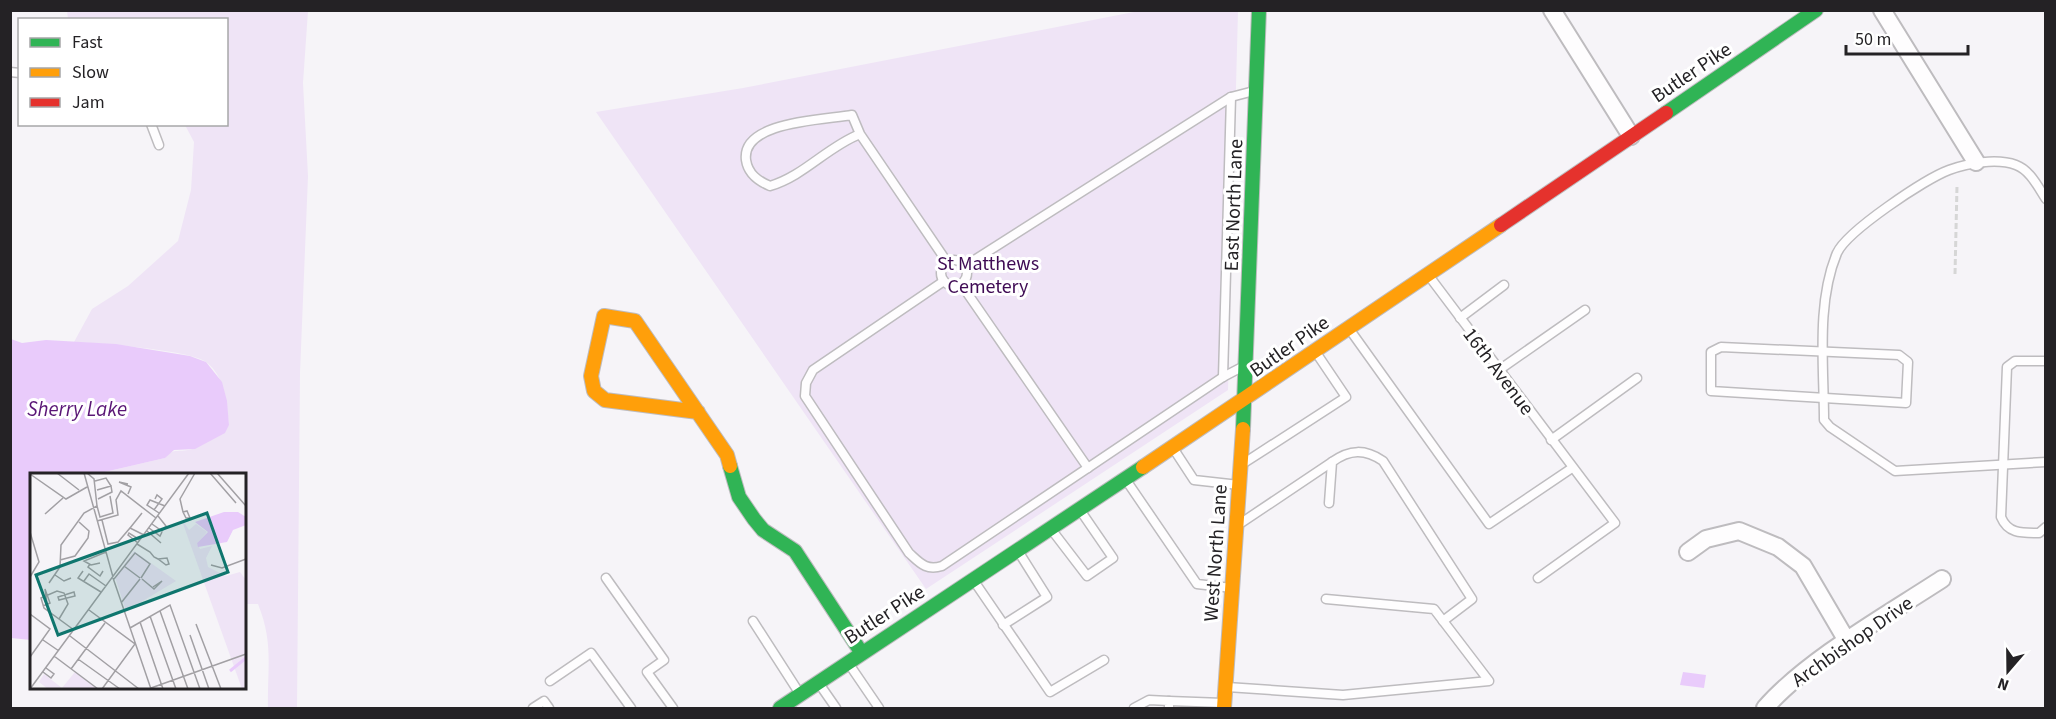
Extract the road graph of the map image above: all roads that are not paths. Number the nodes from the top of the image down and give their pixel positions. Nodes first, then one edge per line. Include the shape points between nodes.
1 (1259, 10) edge
2 (1552, 10) edge
3 (1816, 10) edge
4 (1882, 10) edge
5 (1257, 90) junction
6 (1231, 97) junction
7 (152, 126) edge
8 (860, 134) junction
9 (1631, 136) junction
10 (159, 145) dead end
11 (1976, 162) junction
12 (2046, 199) edge
13 (947, 262) junction
14 (965, 266) junction
15 (1427, 274) junction
16 (944, 281) junction
17 (961, 284) junction
18 (1504, 285) dead end
19 (1586, 310) dead end
20 (1460, 318) junction
21 (1348, 328) junction
22 (1315, 351) junction
23 (1824, 351) junction
24 (2046, 361) edge
25 (1247, 364) junction
26 (1499, 370) junction
27 (1223, 377) junction
28 (1637, 378) dead end
29 (1824, 399) junction
30 (1245, 400) junction
31 (698, 412) junction
32 (1551, 440) junction
33 (1173, 448) junction
34 (1332, 462) junction
35 (2046, 462) edge
36 (2003, 464) junction
37 (1241, 465) junction
38 (1088, 468) junction
39 (1572, 468) junction
40 (1126, 479) junction
41 (1239, 484) junction
42 (1329, 503) dead end
43 (1080, 510) junction
44 (1237, 525) junction
45 (2046, 527) edge
46 (1051, 529) junction
47 (1018, 550) junction
48 (1688, 552) dead end
49 (606, 578) dead end
50 (1538, 578) dead end
51 (973, 579) junction
52 (1942, 579) dead end
53 (1232, 588) junction
54 (1326, 599) dead end
55 (753, 621) dead end
56 (1443, 621) junction
57 (1003, 625) junction
58 (1847, 641) junction
59 (861, 652) junction
60 (1104, 660) dead end
61 (848, 662) junction
62 (550, 681) dead end
63 (818, 682) junction
64 (1225, 687) junction
65 (800, 694) junction
66 (1169, 704) edge
67 (1225, 706) edge
68 (533, 708) edge
69 (549, 708) edge
70 (631, 708) edge
71 (673, 708) edge
72 (780, 708) edge
73 (836, 708) edge
74 (879, 708) edge
75 (1134, 708) edge
76 (1765, 708) edge

1 - 5 main road, East North Lane
2 - 9 street
3 - 9 main road, Butler Pike
4 - 11 street
5 - 6 lane
5 - 25 main road, East North Lane
6 - 14 lane
6 - 27 lane
7 - 10 lane
8 - 8 lane via 852,115 766,129 749,144 746,162 754,176 770,186 793,177 829,150
8 - 13 lane
9 - 15 main road, Butler Pike
11 - 12 lane via 2015,164 2030,175
11 - 23 lane via 1947,171 1886,209 1857,229 1838,250 1827,280
13 - 14 lane via 957,260
13 - 16 lane via 941,271
14 - 17 lane via 967,276
15 - 20 lane, 16th Avenue
15 - 21 main road, Butler Pike
16 - 17 lane
16 - 38 lane via 813,370 806,383 805,396 909,552 923,566 942,566
17 - 38 lane
18 - 20 lane
19 - 26 lane
20 - 26 lane, 16th Avenue
21 - 22 main road, Butler Pike
21 - 39 lane via 1488,524
22 - 30 main road, Butler Pike
22 - 37 lane via 1346,397
23 - 29 lane
23 - 29 lane via 1899,355 1908,362 1906,403
23 - 29 lane via 1721,346 1711,352 1711,391
24 - 36 lane via 2015,361 2007,367
25 - 27 lane
25 - 30 main road, East North Lane
26 - 32 lane, 16th Avenue
27 - 38 lane
28 - 32 lane
29 - 36 lane via 1824,420 1830,428 1895,471
30 - 33 main road, Butler Pike
30 - 37 main road, West North Lane
31 - 31 main road via 635,321 604,316 591,376 594,391 605,400
31 - 59 main road via 727,455 739,497 753,519 795,551
32 - 39 lane, 16th Avenue
33 - 40 main road, Butler Pike
33 - 41 lane via 1194,480
34 - 42 lane
34 - 44 lane
34 - 56 lane via 1341,455 1363,451 1374,455 1390,470 1472,598
35 - 36 lane
36 - 45 lane via 2004,525 2018,534 2038,533
37 - 41 main road, West North Lane
39 - 50 lane, 16th Avenue via 1615,523
40 - 43 main road, Butler Pike
40 - 53 lane via 1197,584
41 - 44 main road, West North Lane
43 - 46 main road, Butler Pike
43 - 46 lane via 1113,558 1087,576
44 - 53 main road, West North Lane
46 - 47 main road, Butler Pike
47 - 51 main road, Butler Pike
47 - 57 lane via 1047,597
48 - 58 street via 1706,539 1739,531 1778,547 1803,566
49 - 71 lane via 664,660 647,672
51 - 57 lane
51 - 59 main road, Butler Pike
52 - 58 street, Archbishop Drive
53 - 64 main road, West North Lane
54 - 56 lane via 1434,609
55 - 65 lane
56 - 64 lane via 1489,681 1343,695
57 - 60 lane via 1050,692
58 - 76 street, Archbishop Drive via 1778,693
59 - 61 main road, Butler Pike
61 - 63 main road, Butler Pike
61 - 74 lane
62 - 70 lane via 591,653
63 - 65 main road, Butler Pike
63 - 73 lane
64 - 67 main road, West North Lane
65 - 72 main road, Butler Pike
66 - 67 lane
66 - 75 lane via 1149,700
68 - 69 lane via 544,701

